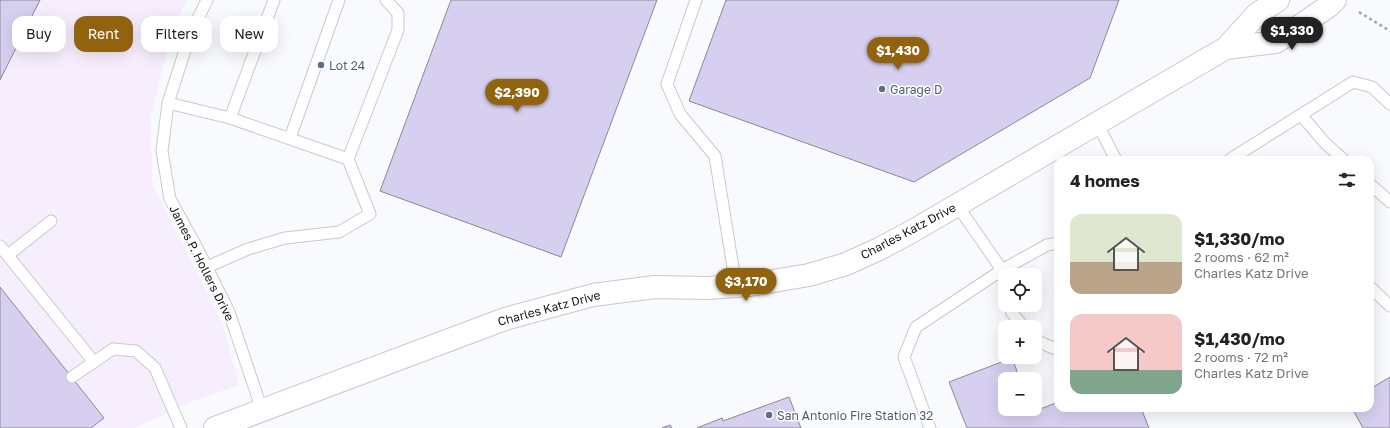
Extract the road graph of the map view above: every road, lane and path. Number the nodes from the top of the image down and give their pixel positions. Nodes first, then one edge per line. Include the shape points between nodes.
1 (207, 0) edge
2 (274, 0) edge
3 (339, 0) edge
4 (386, 0) edge
5 (696, 0) edge
6 (1278, 0) edge
7 (1335, 0) edge
8 (1359, 12) dead end
9 (1390, 31) edge
10 (1226, 48) junction
11 (168, 103) junction
12 (1390, 104) edge
13 (1301, 116) junction
14 (230, 118) junction
15 (1097, 123) junction
16 (290, 138) junction
17 (1114, 156) edge
18 (1238, 156) edge
19 (1340, 156) edge
20 (348, 159) junction
21 (1374, 188) edge
22 (1390, 202) edge
23 (957, 205) junction
24 (51, 221) dead end
25 (1054, 244) edge
26 (0, 246) edge
27 (8, 255) junction
28 (207, 267) junction
29 (1001, 268) edge
30 (1006, 268) edge
31 (998, 273) edge
32 (736, 286) junction
33 (1374, 291) edge
34 (1390, 306) edge
35 (1012, 312) edge
36 (1018, 320) edge
37 (1042, 343) edge
38 (1054, 348) edge
39 (94, 362) junction
40 (72, 378) dead end
41 (262, 410) junction
42 (181, 428) edge
43 (215, 428) edge
44 (930, 428) edge

1 - 11 lane, James P. Hollers Drive via 190,35
2 - 14 lane
3 - 16 lane
4 - 20 lane via 398,13 398,30
5 - 32 lane via 667,84 680,114 715,156
6 - 10 street, Charles Katz Drive via 1257,14
7 - 10 street, Charles Katz Drive via 1276,42
8 - 9 path
10 - 15 street, Charles Katz Drive
11 - 14 lane
11 - 28 lane, James P. Hollers Drive via 162,151 170,199
12 - 13 lane via 1372,87 1354,82
13 - 18 lane
13 - 19 lane
14 - 16 lane
15 - 17 lane
15 - 23 street, Charles Katz Drive
16 - 20 lane
20 - 28 lane via 370,214 340,232 285,238 248,249
21 - 22 lane
23 - 29 lane
23 - 32 street, Charles Katz Drive via 879,249 846,264 809,275
24 - 27 lane
25 - 30 lane via 1047,245
26 - 27 lane
27 - 39 lane
28 - 41 lane, James P. Hollers Drive via 229,312
31 - 44 lane via 916,327 904,357
32 - 41 street, Charles Katz Drive via 655,287 593,295 505,318
33 - 34 lane
35 - 36 lane
37 - 38 lane
39 - 40 lane
39 - 42 lane via 113,349 136,351 155,368
41 - 43 street, Charles Katz Drive

